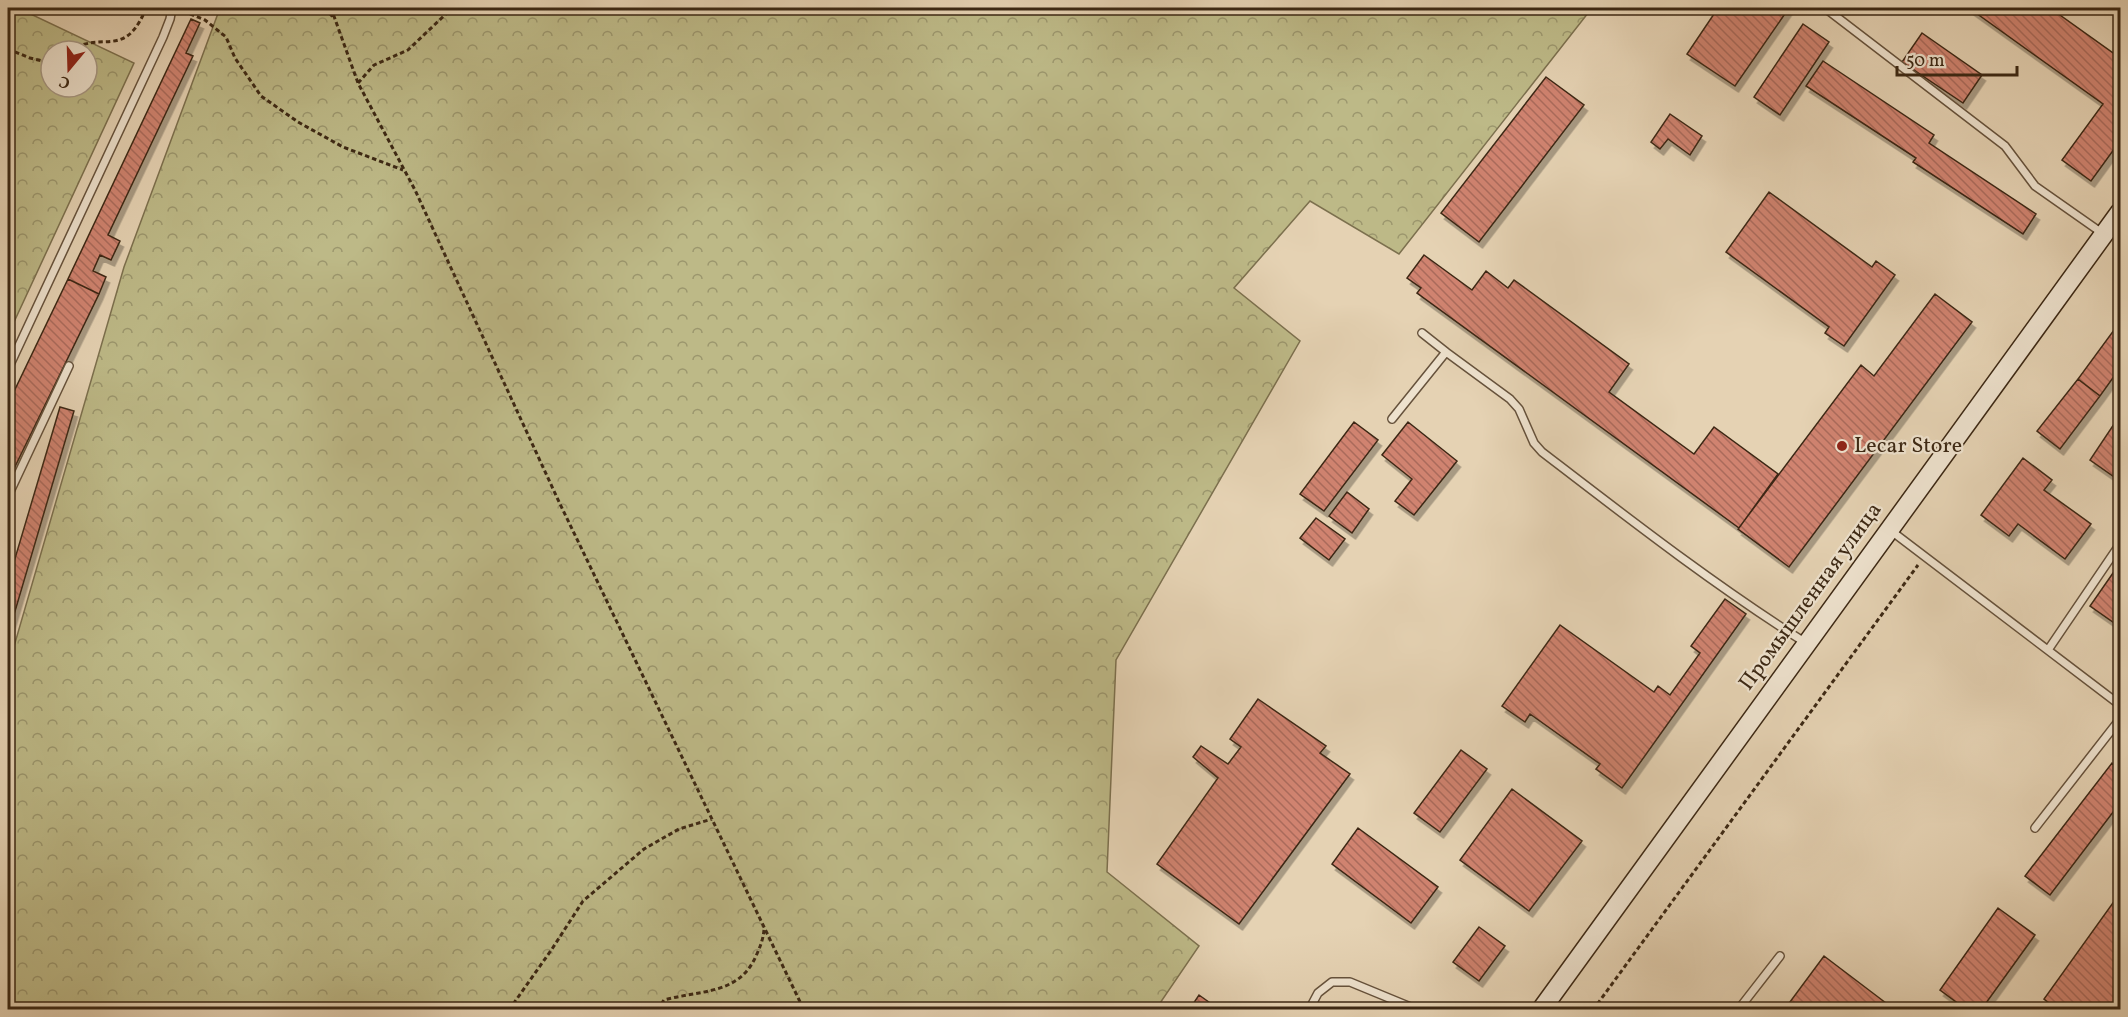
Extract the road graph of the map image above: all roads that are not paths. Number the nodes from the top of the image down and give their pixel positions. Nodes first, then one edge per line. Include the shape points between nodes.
1 (172, 8) edge
2 (1825, 8) edge
3 (2121, 212) edge
4 (2104, 235) junction
5 (1422, 333) dead end
6 (1446, 352) junction
7 (69, 366) dead end
8 (8, 369) edge
9 (1392, 419) dead end
10 (8, 496) edge
11 (1890, 530) junction
12 (2121, 544) edge
13 (1807, 644) junction
14 (2048, 650) junction
15 (2121, 705) edge
16 (2121, 720) edge
17 (2036, 828) dead end
18 (1780, 956) dead end
19 (1309, 1010) edge
20 (1418, 1010) edge
21 (1541, 1010) edge
22 (1738, 1010) edge

1 - 8 lane via 163,37
2 - 4 lane via 2005,146 2035,186
3 - 4 main road, Промышленная улица
4 - 11 main road, Промышленная улица
5 - 6 lane
6 - 9 lane
6 - 13 lane via 1510,399 1542,452 1761,615
7 - 10 lane
11 - 13 main road, Промышленная улица
11 - 14 lane
12 - 14 lane
13 - 21 main road, Промышленная улица
14 - 15 lane
16 - 17 lane
18 - 22 lane
19 - 20 lane via 1318,993 1332,982 1350,982

